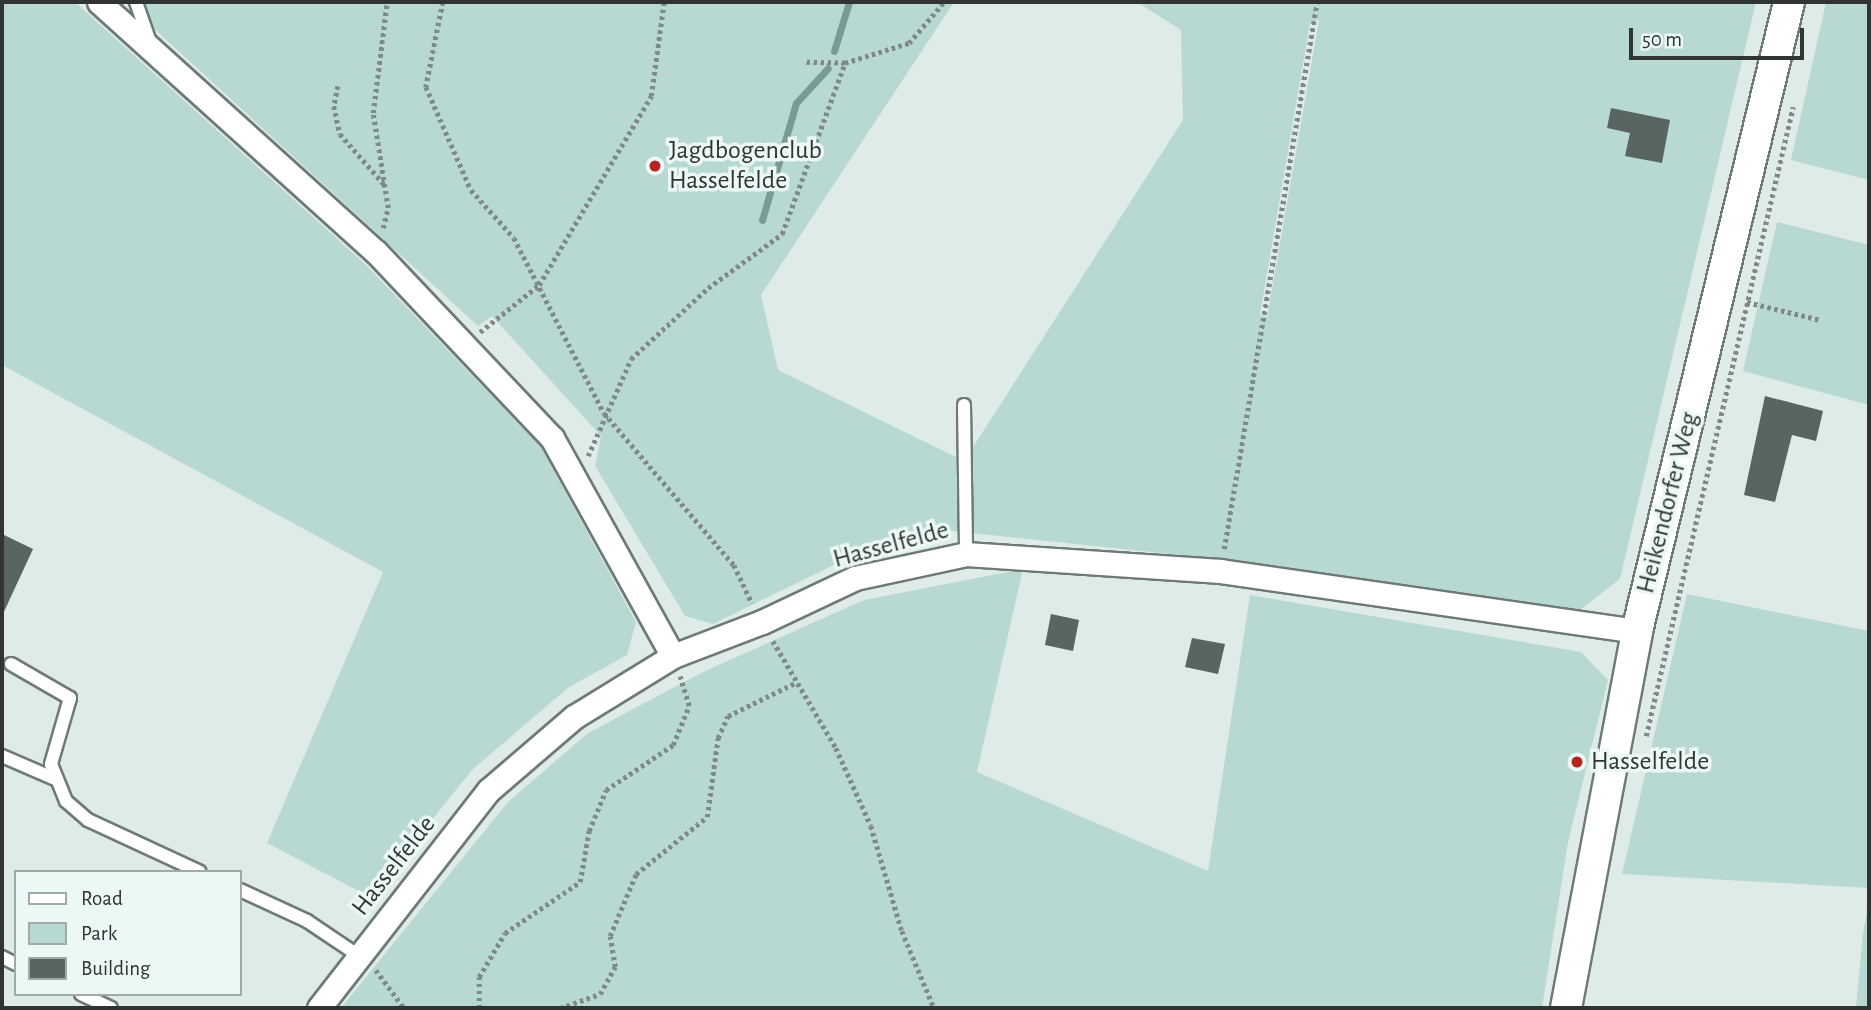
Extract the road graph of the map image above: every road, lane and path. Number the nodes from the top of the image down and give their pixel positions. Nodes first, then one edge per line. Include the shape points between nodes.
1 (99, 2) edge
2 (136, 2) edge
3 (387, 2) edge
4 (443, 2) edge
5 (664, 2) edge
6 (944, 2) edge
7 (1317, 2) edge
8 (1790, 2) edge
9 (151, 45) junction
10 (806, 62) dead end
11 (845, 63) junction
12 (338, 86) dead end
13 (1797, 93) dead end
14 (385, 185) junction
15 (376, 252) junction
16 (539, 285) junction
17 (1747, 302) junction
18 (1821, 320) dead end
19 (464, 345) junction
20 (964, 405) dead end
21 (604, 413) junction
22 (579, 479) junction
23 (966, 554) junction
24 (1220, 571) junction
25 (762, 622) junction
26 (1637, 631) junction
27 (673, 656) junction
28 (11, 664) dead end
29 (797, 682) junction
30 (1645, 743) dead end
31 (2, 756) edge
32 (53, 778) junction
33 (196, 870) edge
34 (242, 891) edge
35 (359, 956) junction
36 (85, 996) edge
37 (111, 1008) edge
38 (319, 1008) edge
39 (404, 1008) edge
40 (480, 1008) edge
41 (560, 1008) edge
42 (934, 1008) edge
43 (1566, 1008) edge

1 - 9 street
2 - 9 lane
3 - 14 path via 373,113
4 - 16 path via 426,87 471,190 514,238
5 - 16 path via 651,96
6 - 11 path via 909,43
7 - 24 path
8 - 26 street, Heikendorfer Weg
9 - 15 street
10 - 11 path
11 - 21 path via 782,234 708,288 631,359
12 - 14 path via 334,106 340,134
13 - 17 path
14 - 15 path via 388,208
15 - 19 street
16 - 19 path
16 - 21 path
17 - 18 path
17 - 30 path
19 - 22 street via 552,438
20 - 23 lane
21 - 22 path
21 - 25 path via 734,565
22 - 27 street
23 - 24 street, Hasselfelde
23 - 25 street, Hasselfelde via 855,578
24 - 26 street, Hasselfelde
25 - 27 street, Hasselfelde
25 - 29 path
26 - 43 street, Heikendorfer Weg
27 - 35 street, Hasselfelde via 574,716 489,790
27 - 40 path via 690,706 673,745 606,790 589,831 580,883 505,933 479,977
28 - 32 lane via 70,698 51,764
29 - 41 path via 728,716 718,738 707,817 636,874 610,936 615,967 600,994
29 - 42 path via 836,748 871,826 902,931
31 - 32 lane
32 - 33 lane via 66,801 88,820
34 - 35 lane via 307,921
35 - 38 street, Hasselfelde
35 - 39 path via 383,975
36 - 37 lane

